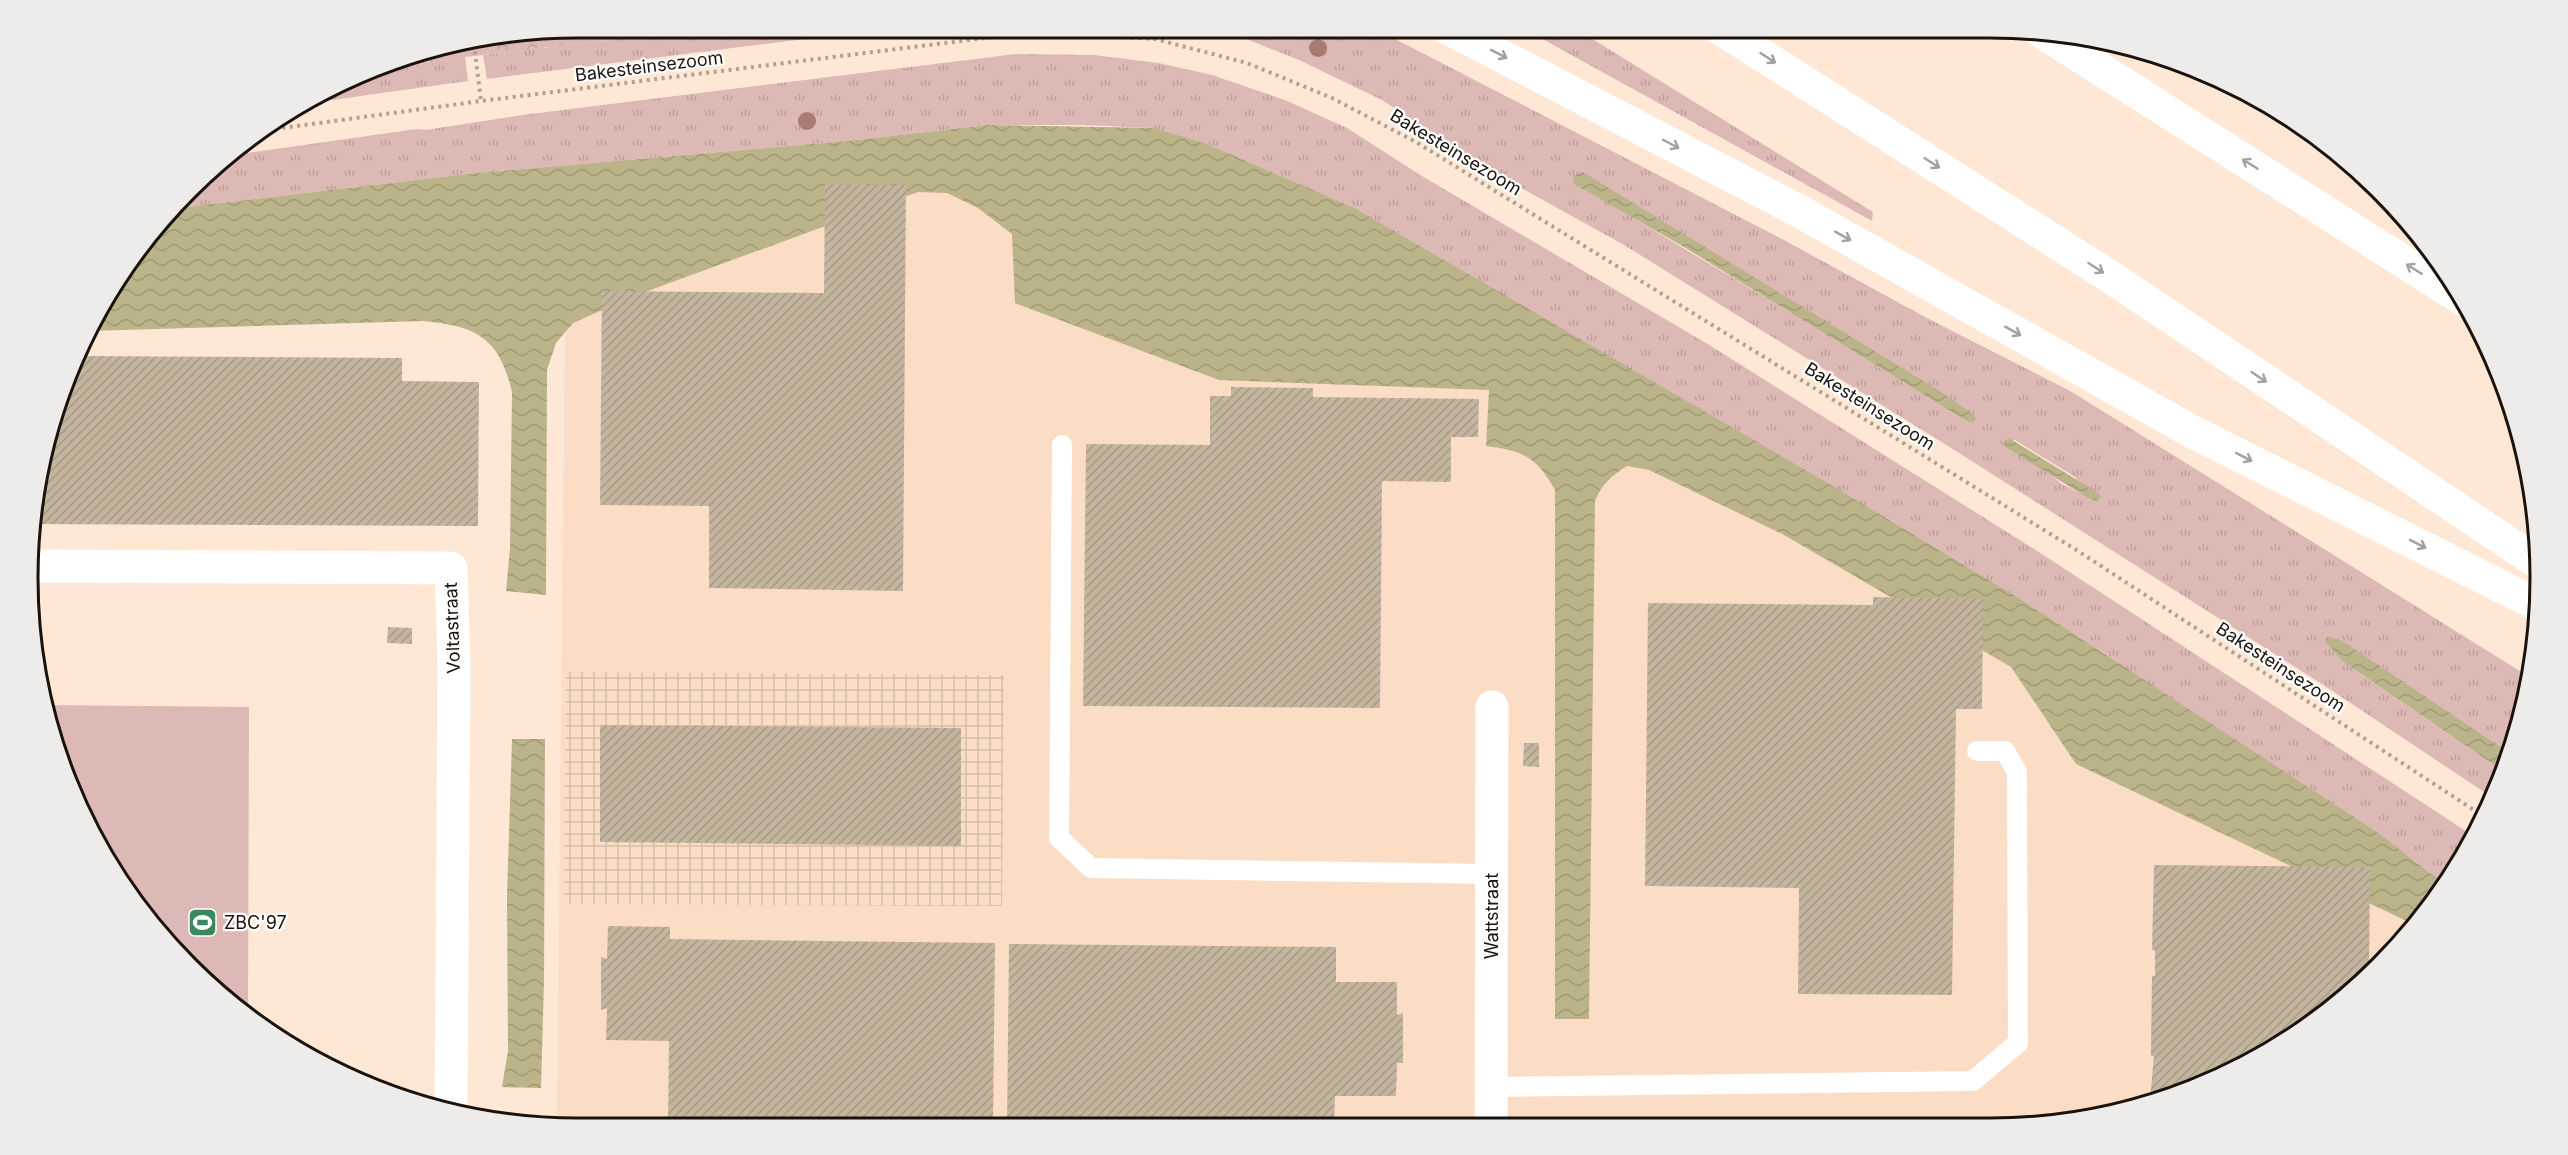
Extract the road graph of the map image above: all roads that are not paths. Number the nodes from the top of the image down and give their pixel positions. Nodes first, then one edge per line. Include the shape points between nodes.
1 (1467, 38) edge
2 (1735, 38) edge
3 (2057, 42) edge
4 (2447, 290) edge
5 (1062, 445) dead end
6 (2529, 557) edge
7 (38, 566) edge
8 (2529, 601) edge
9 (1492, 707) dead end
10 (1977, 751) dead end
11 (1492, 874) junction
12 (1491, 1088) junction
13 (451, 1102) edge
14 (1491, 1118) edge

1 -> 8 main road via 1799,212 2191,431
2 -> 6 main road via 2109,276
4 -> 3 main road
5 - 11 lane via 1059,838 1091,868
7 - 13 main road, Voltastraat via 451,568
9 - 11 main road, Wattstraat
10 - 12 lane via 2005,751 2017,772 2018,1042 1973,1081
11 - 12 main road, Wattstraat
12 - 14 main road, Wattstraat

